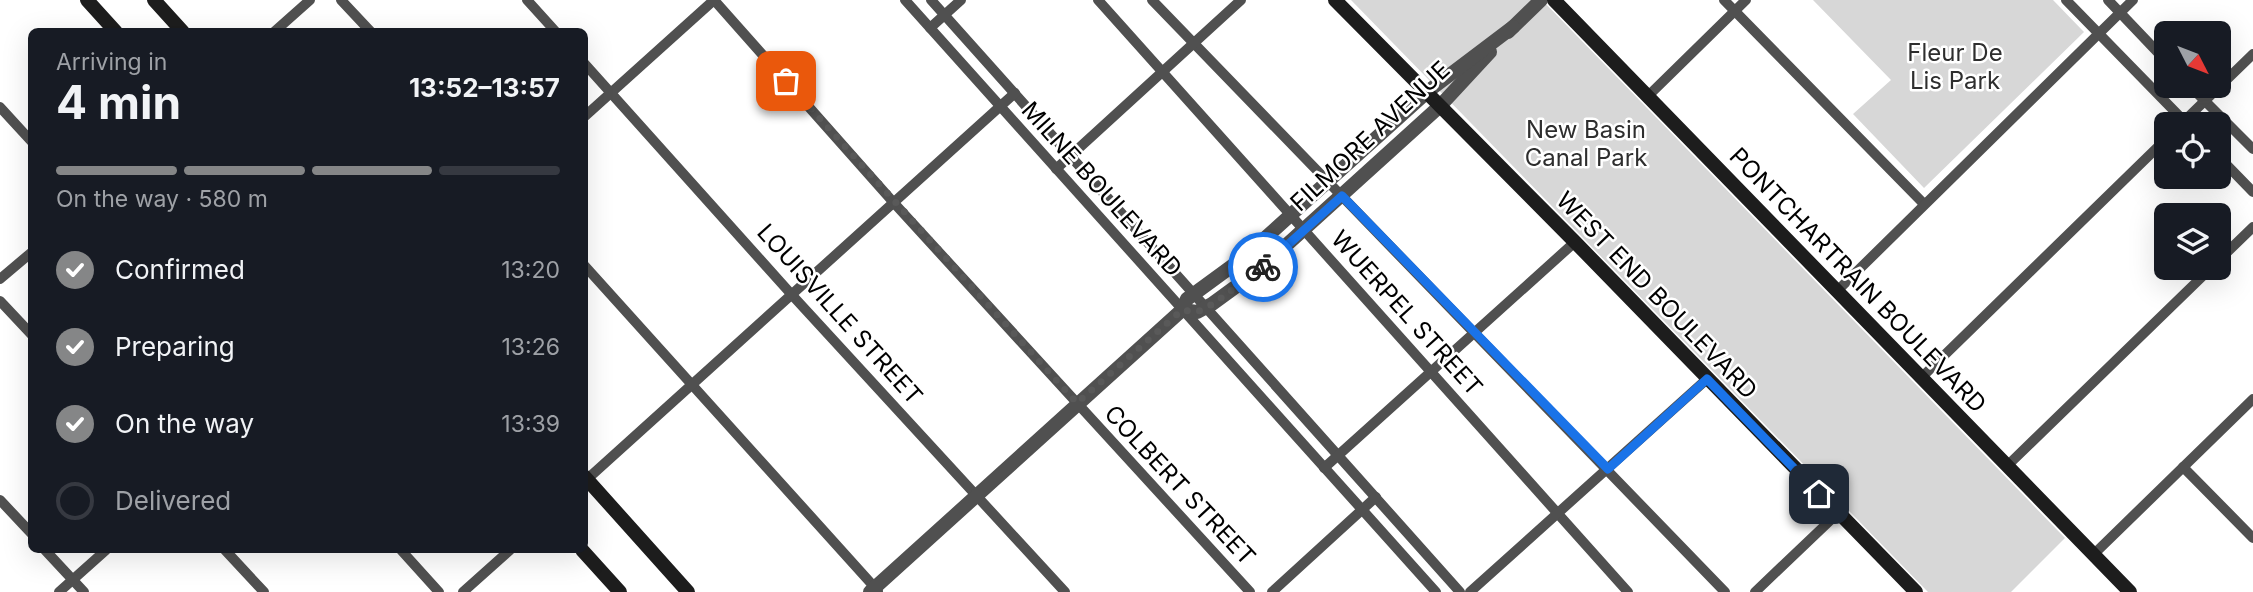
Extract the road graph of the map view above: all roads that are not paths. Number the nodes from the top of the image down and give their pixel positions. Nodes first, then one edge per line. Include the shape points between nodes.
1 (87, 0) edge
2 (155, 0) edge
3 (310, 0) edge
4 (341, 0) edge
5 (527, 0) edge
6 (714, 0) edge
7 (905, 0) edge
8 (931, 0) edge
9 (961, 0) edge
10 (1098, 0) edge
11 (1152, 0) edge
12 (1241, 0) edge
13 (1335, 0) edge
14 (1541, 0) edge
15 (1554, 0) edge
16 (1724, 0) edge
17 (1746, 0) edge
18 (2066, 0) edge
19 (2108, 0) edge
20 (2133, 0) edge
21 (1735, 11) junction
22 (2120, 13) junction
23 (945, 15) junction
24 (1513, 27) junction
25 (112, 28) edge
26 (180, 28) edge
27 (278, 28) edge
28 (366, 28) edge
29 (552, 28) edge
30 (930, 28) junction
31 (2098, 33) junction
32 (1194, 44) junction
33 (2154, 48) edge
34 (2253, 54) edge
35 (588, 67) edge
36 (1163, 73) junction
37 (612, 92) junction
38 (1427, 92) junction
39 (1015, 93) junction
40 (1647, 97) junction
41 (2202, 98) edge
42 (2205, 101) junction
43 (1000, 106) junction
44 (1440, 106) junction
45 (0, 107) edge
46 (2173, 112) edge
47 (2194, 112) edge
48 (588, 113) edge
49 (28, 138) edge
50 (2253, 149) edge
51 (2154, 151) edge
52 (1071, 157) junction
53 (1056, 169) junction
54 (2231, 169) edge
55 (1327, 181) junction
56 (2253, 192) edge
57 (1342, 196) junction
58 (894, 202) junction
59 (1924, 204) junction
60 (1291, 216) junction
61 (2253, 227) edge
62 (1304, 230) junction
63 (1575, 242) junction
64 (2231, 248) edge
65 (28, 254) edge
66 (588, 269) edge
67 (0, 279) edge
68 (2199, 280) edge
69 (1837, 291) junction
70 (1194, 294) junction
71 (792, 295) junction
72 (0, 301) edge
73 (1206, 307) junction
74 (1182, 310) junction
75 (28, 331) edge
76 (1476, 333) junction
77 (1432, 372) junction
78 (1922, 377) junction
79 (1707, 379) junction
80 (692, 385) junction
81 (2253, 399) edge
82 (1077, 403) junction
83 (1338, 455) junction
84 (2007, 466) junction
85 (2183, 467) junction
86 (1324, 468) junction
87 (1608, 469) junction
88 (588, 477) edge
89 (588, 481) edge
90 (977, 494) junction
91 (1376, 497) junction
92 (0, 500) edge
93 (1362, 510) junction
94 (1558, 512) junction
95 (1838, 513) junction
96 (28, 530) edge
97 (2253, 538) edge
98 (48, 553) edge
99 (103, 553) edge
100 (229, 553) edge
101 (404, 553) edge
102 (507, 553) edge
103 (585, 553) edge
104 (2094, 554) junction
105 (73, 580) junction
106 (874, 591) edge
107 (59, 592) edge
108 (84, 592) edge
109 (264, 592) edge
110 (439, 592) edge
111 (463, 592) edge
112 (620, 592) edge
113 (688, 592) edge
114 (1065, 592) edge
115 (1250, 592) edge
116 (1272, 592) edge
117 (1436, 592) edge
118 (1461, 592) edge
119 (1470, 592) edge
120 (1628, 592) edge
121 (1726, 592) edge
122 (1755, 592) edge
123 (1916, 592) edge
124 (2130, 592) edge

1 - 25 main road
2 - 26 main road
3 - 27 street
4 - 28 street
5 - 29 street
6 - 37 street
6 - 58 street, COLBERT STREET
7 - 30 street, MILNE BOULEVARD
8 - 23 street, MILNE BOULEVARD
9 - 23 street
10 - 36 street, WUERPEL STREET
11 - 32 street
12 - 32 street
13 - 38 main road, WEST END BOULEVARD
14 - 24 street, FILMORE AVENUE
15 - 40 main road, PONTCHARTRAIN BOULEVARD
16 - 21 street
17 - 21 street
18 - 31 street
19 - 22 street
20 - 22 street
21 - 40 street
21 - 59 street
22 - 31 street
22 - 33 street
23 - 30 street
23 - 39 street, MILNE BOULEVARD
24 - 38 street, FILMORE AVENUE
24 - 44 street, FILMORE AVENUE
30 - 43 street, MILNE BOULEVARD
31 - 46 street
31 - 59 street
32 - 36 street
32 - 55 street
34 - 42 street
35 - 37 street, LOUISVILLE STREET
36 - 52 street
36 - 60 street, WUERPEL STREET
37 - 48 street
37 - 71 street, LOUISVILLE STREET
38 - 44 main road, WEST END BOULEVARD
38 - 55 street, FILMORE AVENUE
39 - 43 street
39 - 52 street, MILNE BOULEVARD
40 - 69 main road, PONTCHARTRAIN BOULEVARD
41 - 42 street
42 - 47 street
42 - 50 street
43 - 53 street, MILNE BOULEVARD
43 - 58 street
44 - 57 street, FILMORE AVENUE
44 - 63 main road, WEST END BOULEVARD
45 - 49 street
51 - 78 street
52 - 53 street
52 - 70 street, MILNE BOULEVARD
53 - 74 street, MILNE BOULEVARD
54 - 56 street
55 - 57 street
55 - 60 street, FILMORE AVENUE
57 - 62 street, FILMORE AVENUE
57 - 76 street
58 - 71 street
58 - 82 street, COLBERT STREET
59 - 69 street
60 - 62 street, WUERPEL STREET
60 - 70 street, FILMORE AVENUE
61 - 64 street
62 - 73 street, FILMORE AVENUE via 1261,269
62 - 77 street, WUERPEL STREET
63 - 76 street
63 - 79 main road, WEST END BOULEVARD
65 - 67 street
66 - 80 street
68 - 84 street
69 - 78 main road, PONTCHARTRAIN BOULEVARD
70 - 73 street, MILNE BOULEVARD
70 - 74 street, FILMORE AVENUE
71 - 80 street
71 - 90 street, LOUISVILLE STREET
72 - 75 street
73 - 74 street, FILMORE AVENUE via 1197,312
73 - 83 street, MILNE BOULEVARD
74 - 82 street, FILMORE AVENUE
74 - 86 street, MILNE BOULEVARD
76 - 77 street
76 - 87 street
77 - 83 street
77 - 94 street, WUERPEL STREET
78 - 84 main road, PONTCHARTRAIN BOULEVARD
79 - 87 street
79 - 95 main road, WEST END BOULEVARD
80 - 88 street
80 - 106 street
81 - 85 street
82 - 90 street, FILMORE AVENUE
82 - 115 street, COLBERT STREET
83 - 86 street
83 - 91 street, MILNE BOULEVARD
84 - 104 main road, PONTCHARTRAIN BOULEVARD
85 - 97 street
85 - 104 street
86 - 93 street, MILNE BOULEVARD
87 - 94 street
87 - 121 street
89 - 113 main road
90 - 106 street, FILMORE AVENUE
90 - 114 street, LOUISVILLE STREET
91 - 93 street
91 - 118 street, MILNE BOULEVARD
92 - 96 street
93 - 116 street
93 - 117 street, MILNE BOULEVARD
94 - 119 street
94 - 120 street, WUERPEL STREET
95 - 122 street
95 - 123 main road, WEST END BOULEVARD
98 - 105 street
99 - 105 street
100 - 109 street
101 - 110 street
102 - 111 street
103 - 112 main road
104 - 124 main road, PONTCHARTRAIN BOULEVARD
105 - 107 street
105 - 108 street

